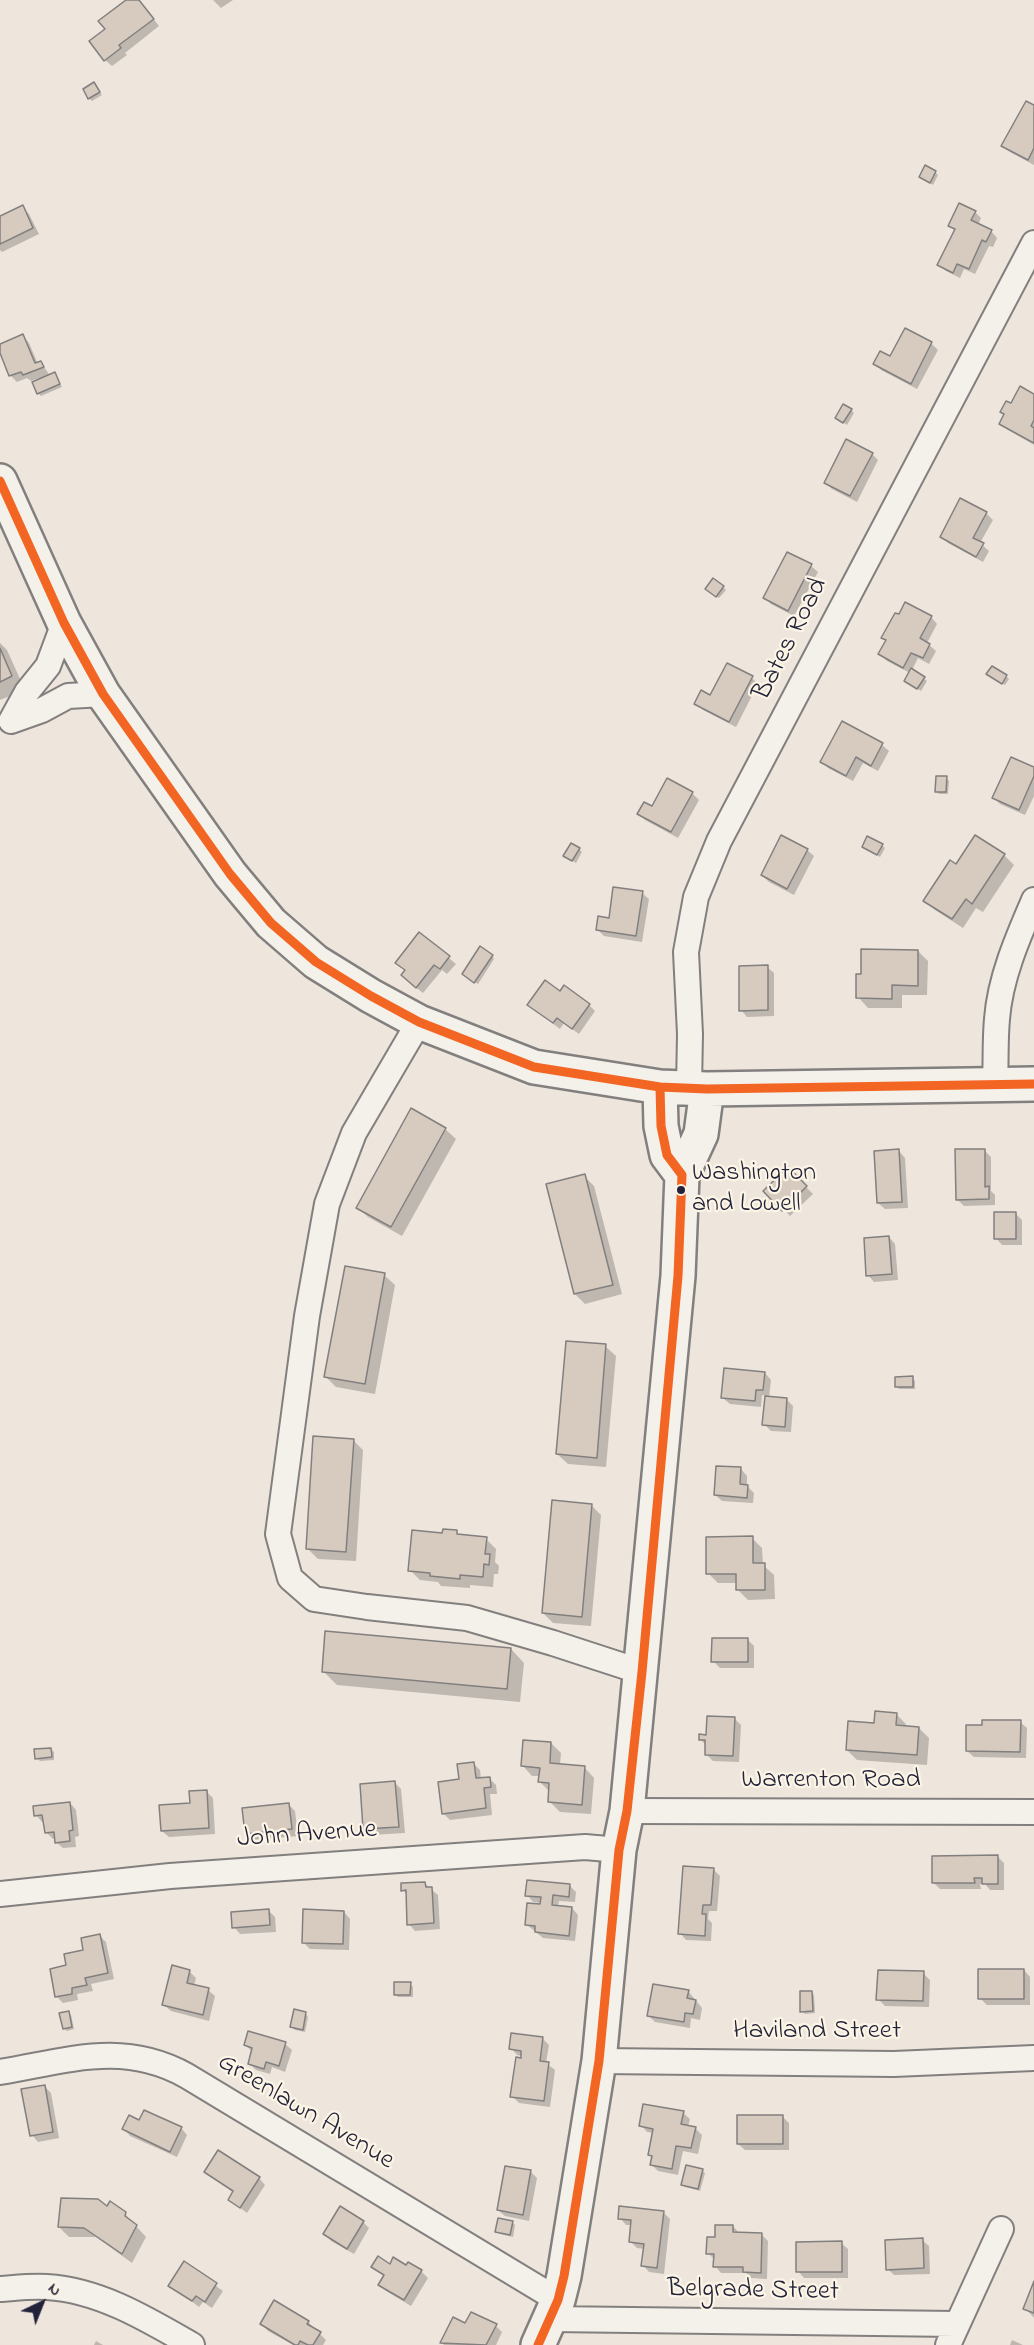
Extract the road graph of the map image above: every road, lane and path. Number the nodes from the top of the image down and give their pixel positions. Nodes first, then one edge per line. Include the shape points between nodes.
1 (1034, 243) edge
2 (0, 481) edge
3 (64, 623) junction
4 (103, 694) junction
5 (5, 725) edge
6 (1034, 900) edge
7 (419, 1022) junction
8 (995, 1084) junction
9 (1034, 1084) edge
10 (685, 1088) junction
11 (682, 1175) junction
12 (642, 1672) junction
13 (627, 1811) junction
14 (1034, 1812) edge
15 (619, 1850) junction
16 (0, 1894) edge
17 (1034, 2058) edge
18 (599, 2061) junction
19 (0, 2072) edge
20 (1001, 2229) dead end
21 (0, 2289) edge
22 (548, 2322) edge
23 (952, 2334) edge
24 (192, 2345) edge

1 - 10 street, Bates Road via 719,842 696,897 686,952 690,1034
2 - 3 street
3 - 4 street
3 - 5 street via 48,666
4 - 5 street via 68,696
4 - 7 street via 230,874 271,923 316,962
6 - 8 street via 1016,944 997,1017
7 - 10 street via 534,1067
7 - 12 street via 354,1133 327,1204 307,1316 278,1534 290,1578 314,1599 467,1618
8 - 9 street
8 - 10 street
10 - 11 street via 701,1134
10 - 11 street via 661,1126 667,1155
11 - 12 street via 678,1276
12 - 13 street
13 - 14 street, Warrenton Road
13 - 15 street
15 - 16 street, John Avenue via 585,1847 327,1864
15 - 18 street
17 - 18 street, Haviland Street via 894,2064
18 - 22 street via 564,2276
19 - 22 street, Greenlawn Avenue via 101,2055 158,2062 187,2076
20 - 23 street
21 - 24 street via 47,2287 94,2295
22 - 23 street, Belgrade Street

